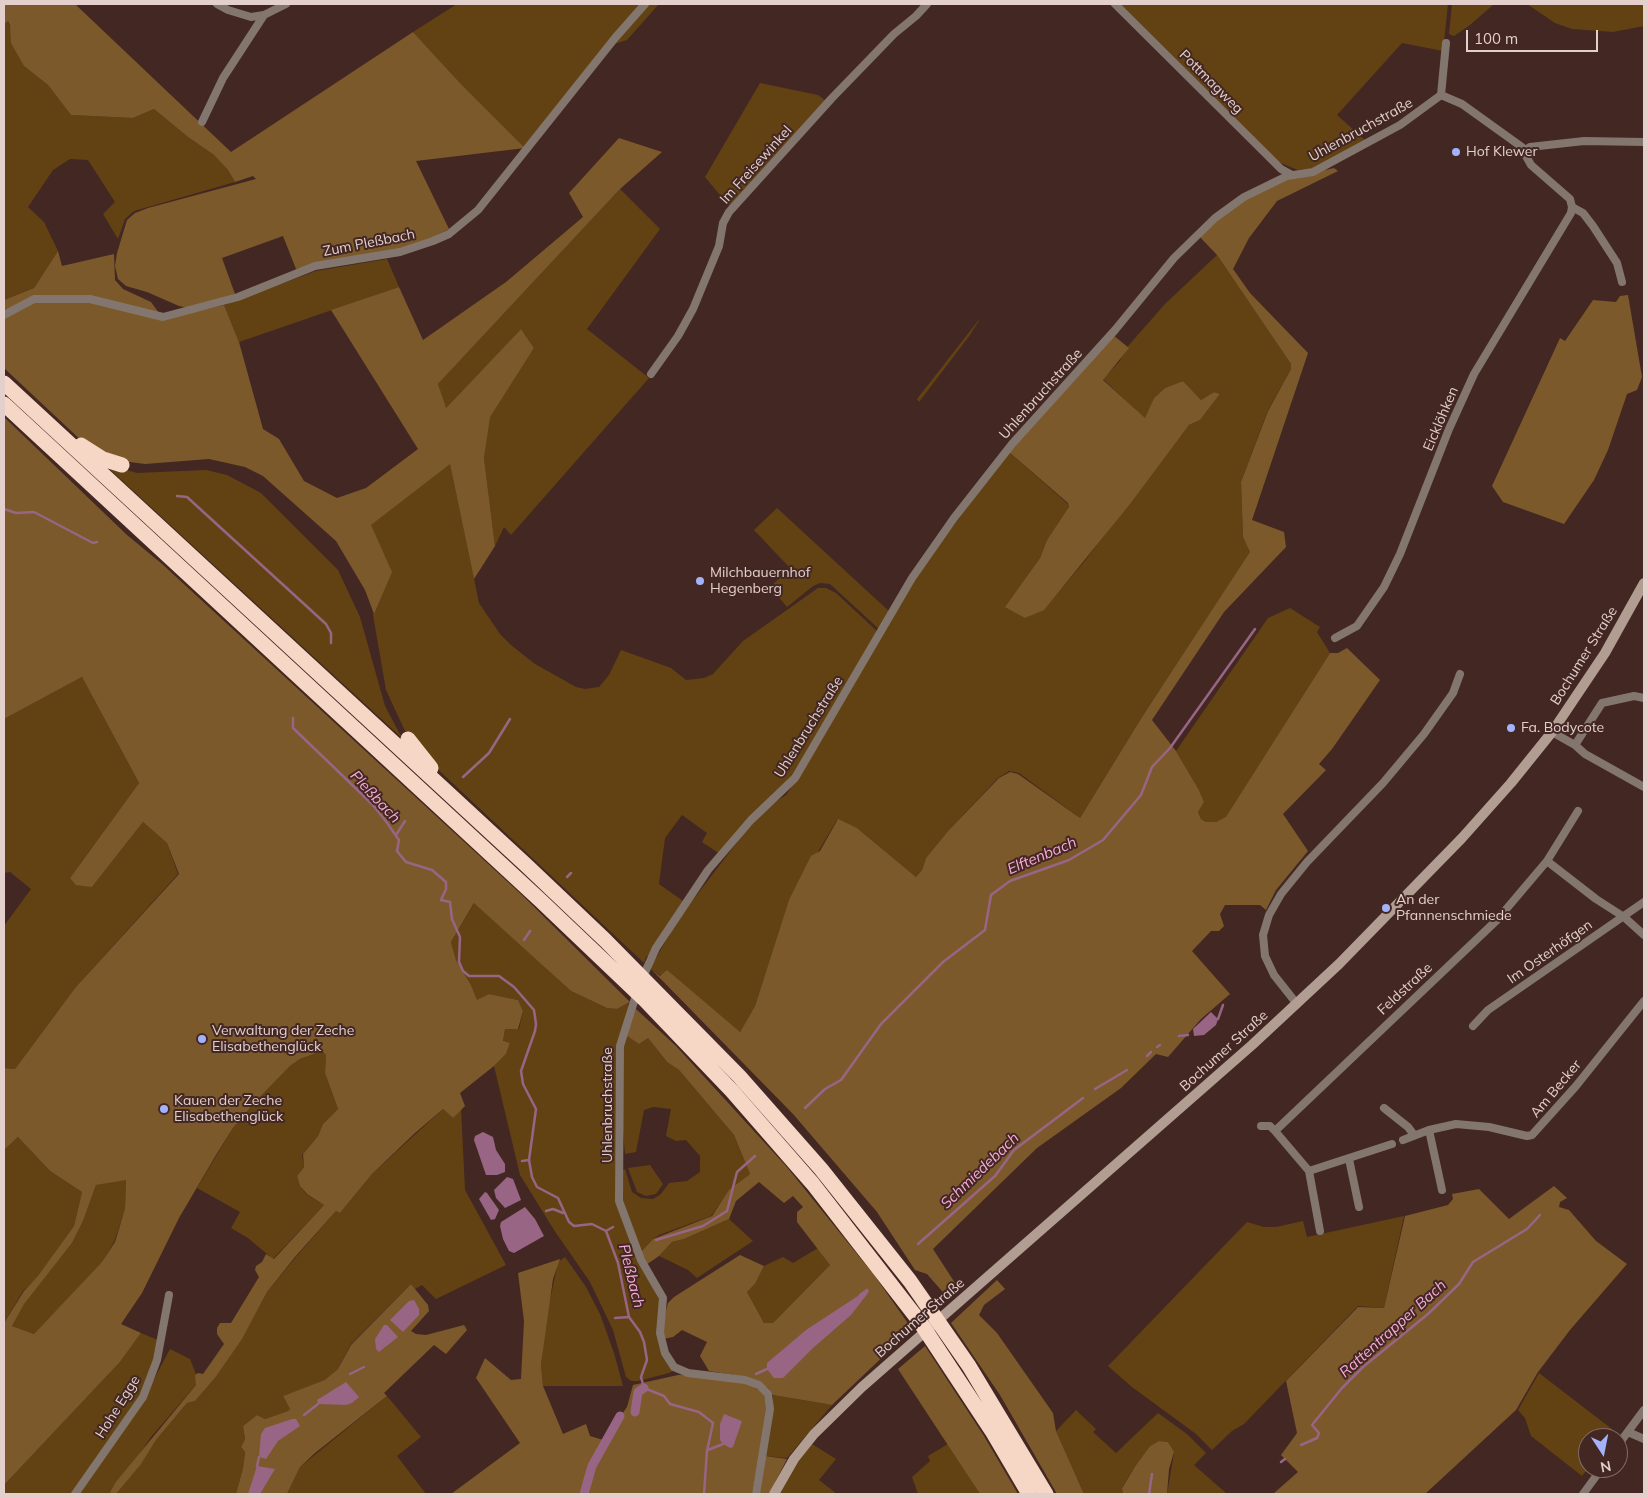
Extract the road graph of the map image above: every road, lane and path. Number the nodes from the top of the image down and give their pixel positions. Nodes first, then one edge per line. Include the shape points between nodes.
1 (217, 4) edge
2 (286, 4) edge
3 (645, 4) edge
4 (927, 4) edge
5 (1115, 4) edge
6 (264, 14) junction
7 (1446, 43) dead end
8 (1441, 95) junction
9 (202, 122) dead end
10 (1644, 142) edge
11 (1526, 150) junction
12 (1292, 175) junction
13 (1572, 207) junction
14 (1622, 282) dead end
15 (4, 315) edge
16 (651, 374) dead end
17 (4, 383) edge
18 (19, 398) junction
19 (4, 404) edge
20 (122, 465) dead end
21 (1644, 583) edge
22 (1335, 638) dead end
23 (1460, 674) dead end
24 (1644, 698) edge
25 (1552, 732) junction
26 (408, 739) dead end
27 (1575, 745) junction
28 (1644, 786) edge
29 (451, 796) junction
30 (1578, 811) dead end
31 (1547, 861) junction
32 (1644, 902) edge
33 (1624, 917) junction
34 (1644, 935) edge
35 (632, 977) junction
36 (648, 993) junction
37 (1644, 1001) edge
38 (1297, 1004) junction
39 (1473, 1026) dead end
40 (1384, 1108) dead end
41 (1261, 1126) dead end
42 (1430, 1130) junction
43 (1275, 1131) junction
44 (1414, 1135) junction
45 (1404, 1140) dead end
46 (1392, 1144) dead end
47 (1349, 1159) junction
48 (1310, 1171) junction
49 (1442, 1190) dead end
50 (1359, 1207) dead end
51 (1320, 1231) dead end
52 (170, 1295) dead end
53 (1644, 1410) edge
54 (1628, 1432) joint
55 (1644, 1439) edge
56 (1595, 1478) edge
57 (75, 1494) edge
58 (756, 1494) edge
59 (774, 1494) edge
60 (1029, 1494) edge
61 (1046, 1494) edge
62 (1584, 1494) edge

1 - 6 street via 251,17
2 - 6 street
3 - 15 street, Zum Pleßbach via 478,210 448,234 400,252 315,266 238,297 163,317 90,299 34,299
4 - 16 street, Im Freisewinkel via 832,98 729,212 697,301 678,336
5 - 12 street, Pottmagweg via 1270,160
6 - 9 street via 223,78
7 - 8 street
8 - 11 street via 1462,104
8 - 12 street, Uhlenbruchstraße via 1400,125 1313,172
10 - 11 street via 1584,141
11 - 13 street via 1531,165 1570,199
12 - 58 street, Uhlenbruchstraße via 1244,197 1194,237 994,466 912,578 795,778 751,820 708,870 647,966 620,1046 619,1201 641,1260 663,1298 660,1333 665,1353 674,1367 688,1373 745,1380 759,1385 768,1394 770,1409
13 - 14 street via 1583,213 1607,246
13 - 22 street, Eicklöhken via 1474,374 1384,587 1357,626
17 - 18 highway
18 - 20 highway via 88,450
18 - 29 highway
19 - 35 highway
21 - 25 main road, Bochumer Straße via 1605,653
23 - 38 street via 1454,693 1424,734 1294,878 1269,915 1263,935 1265,956 1274,975
24 - 27 street via 1634,696 1602,703
25 - 27 street
25 - 38 main road, Bochumer Straße via 1462,838
26 - 29 highway
27 - 28 street via 1585,754
29 - 35 highway
30 - 31 street, Feldstraße
31 - 33 street
31 - 43 street, Feldstraße via 1497,920
32 - 33 street, Im Osterhöfgen
33 - 34 street
33 - 39 street, Im Osterhöfgen via 1488,1010
35 - 36 highway
36 - 60 highway via 775,1139 881,1268 956,1375
36 - 61 highway via 713,1048 788,1130 881,1243 969,1366
37 - 42 street, Am Becker via 1532,1135 1468,1124
38 - 59 main road, Bochumer Straße via 862,1387 814,1434 794,1459
40 - 44 street
41 - 43 street via 1270,1126
42 - 44 street, Am Becker
42 - 49 street
43 - 48 street
44 - 45 street, Am Becker
46 - 47 street
47 - 48 street
47 - 50 street
48 - 51 street
52 - 57 street, Hohe Egge via 157,1360 143,1396
53 - 54 street
54 - 55 street
56 - 62 street

